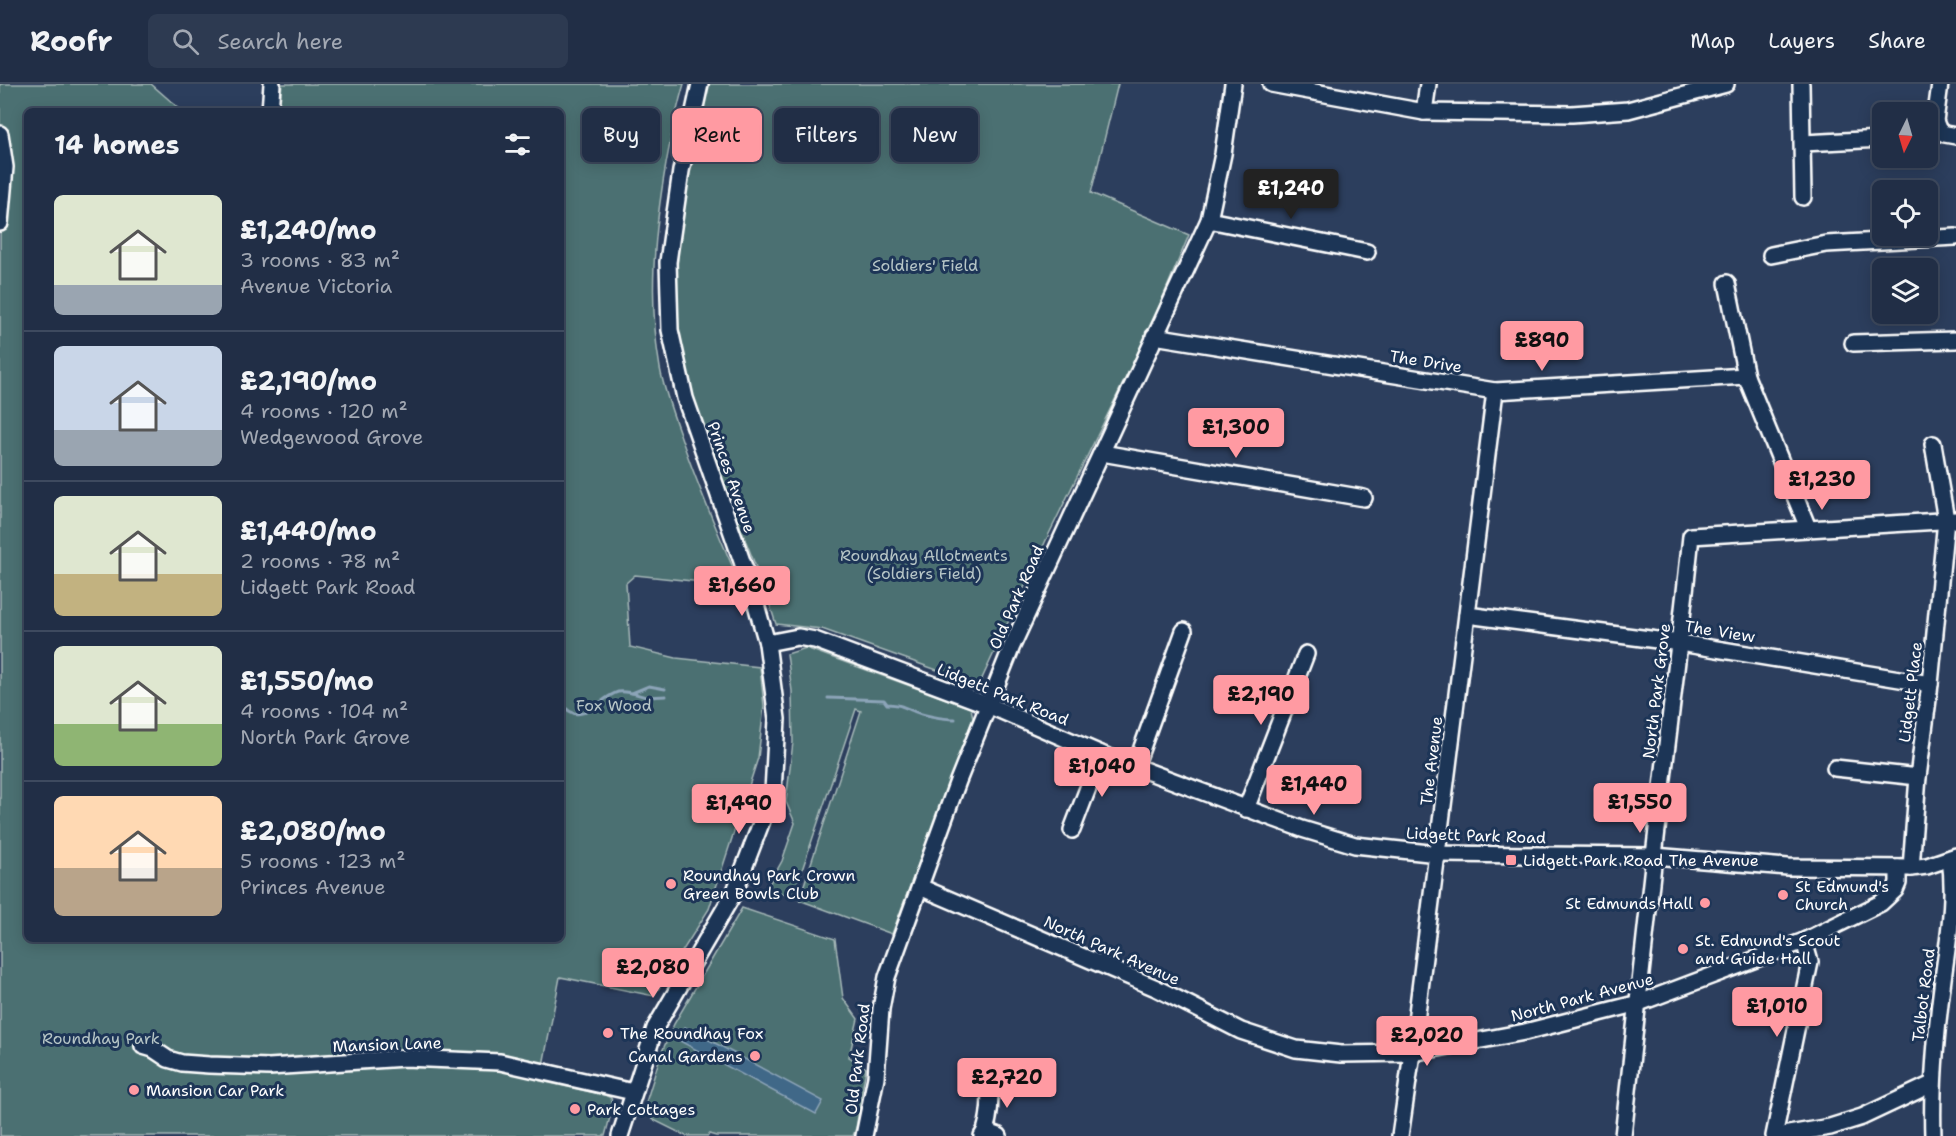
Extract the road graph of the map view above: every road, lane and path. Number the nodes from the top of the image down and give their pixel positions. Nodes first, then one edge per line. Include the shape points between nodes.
1 (272, 84) edge
2 (700, 84) edge
3 (1233, 84) edge
4 (1271, 84) edge
5 (1428, 84) edge
6 (1726, 84) edge
7 (1801, 84) edge
8 (1940, 84) edge
9 (1938, 102) edge
10 (270, 108) edge
11 (1424, 112) junction
12 (0, 134) edge
13 (1938, 134) edge
14 (1956, 136) edge
15 (1872, 140) edge
16 (1803, 143) junction
17 (1803, 197) dead end
18 (1, 217) edge
19 (1209, 220) junction
20 (1956, 237) edge
21 (1367, 252) dead end
22 (1771, 255) dead end
23 (1727, 283) dead end
24 (1154, 336) junction
25 (1956, 340) edge
26 (1853, 343) dead end
27 (1746, 376) junction
28 (1495, 391) junction
29 (1933, 444) dead end
30 (1101, 453) junction
31 (1364, 498) dead end
32 (1951, 520) edge
33 (1808, 528) junction
34 (1467, 615) junction
35 (1184, 631) dead end
36 (766, 643) junction
37 (1680, 643) junction
38 (1306, 654) dead end
39 (1930, 684) junction
40 (988, 705) junction
41 (1101, 754) junction
42 (1135, 767) junction
43 (1835, 768) dead end
44 (1918, 777) junction
45 (1246, 809) junction
46 (1072, 830) dead end
47 (1438, 854) junction
48 (1654, 856) junction
49 (1953, 858) edge
50 (1905, 868) junction
51 (920, 887) junction
52 (1954, 902) edge
53 (1804, 940) junction
54 (1639, 1003) junction
55 (143, 1046) dead end
56 (1412, 1053) junction
57 (1932, 1084) junction
58 (989, 1085) dead end
59 (633, 1092) junction
60 (989, 1134) edge
61 (620, 1136) edge
62 (864, 1136) edge
63 (1400, 1136) edge
64 (1623, 1136) edge
65 (1776, 1136) edge
66 (1933, 1136) edge

1 - 10 street
2 - 36 street, Princes Avenue via 681,171 668,262 670,330 685,398 751,587
3 - 19 street, Old Park Road
4 - 11 street
5 - 11 street
6 - 11 street via 1628,110 1572,114
7 - 16 street
8 - 9 street
12 - 18 street via 5,167
13 - 14 street
15 - 16 street
16 - 17 street
19 - 21 street
19 - 24 street, Old Park Road
20 - 22 street via 1826,244
23 - 27 street
24 - 28 street, The Drive
24 - 30 street, Old Park Road
25 - 26 street
27 - 28 street, The Drive
27 - 33 street
28 - 34 street, The Avenue
29 - 32 street, Lidgett Place
30 - 31 street
30 - 40 street, Old Park Road
32 - 33 street
32 - 39 street, Lidgett Place
33 - 37 street, North Park Grove via 1690,536
34 - 37 street, The View
34 - 47 street, The Avenue
35 - 42 street
36 - 40 street, Lidgett Park Road via 798,638 815,640
36 - 59 street, Princes Avenue via 777,719 771,800 735,891 655,1028
37 - 39 street, The View
37 - 48 street, North Park Grove
38 - 45 street
39 - 44 street, Lidgett Place
40 - 41 street, Lidgett Park Road
40 - 51 street, Old Park Road
41 - 42 street, Lidgett Park Road
41 - 46 street
42 - 45 street, Lidgett Park Road
43 - 44 street
44 - 50 street, Lidgett Place
45 - 47 street, Lidgett Park Road via 1339,841
47 - 48 street, Lidgett Park Road
47 - 56 street, The Avenue
48 - 50 street, Lidgett Park Road via 1788,867
48 - 54 street, North Park Grove
49 - 50 street
49 - 52 street, Talbot Road
50 - 53 street, North Park Avenue via 1894,890 1881,903
51 - 56 street, North Park Avenue via 1146,984 1241,1031 1321,1052
51 - 62 street, Old Park Road via 887,977 876,1077
52 - 57 street, Talbot Road
53 - 54 street, North Park Avenue
53 - 65 street via 1810,962
54 - 56 street, North Park Avenue via 1525,1032
54 - 64 street, North Park Grove
55 - 59 street, Mansion Lane via 175,1061 208,1065 269,1067 405,1058 500,1062
56 - 63 street, The Avenue
57 - 65 street via 1862,1117
57 - 66 street, Talbot Road
58 - 60 street
59 - 61 street, Princes Avenue

